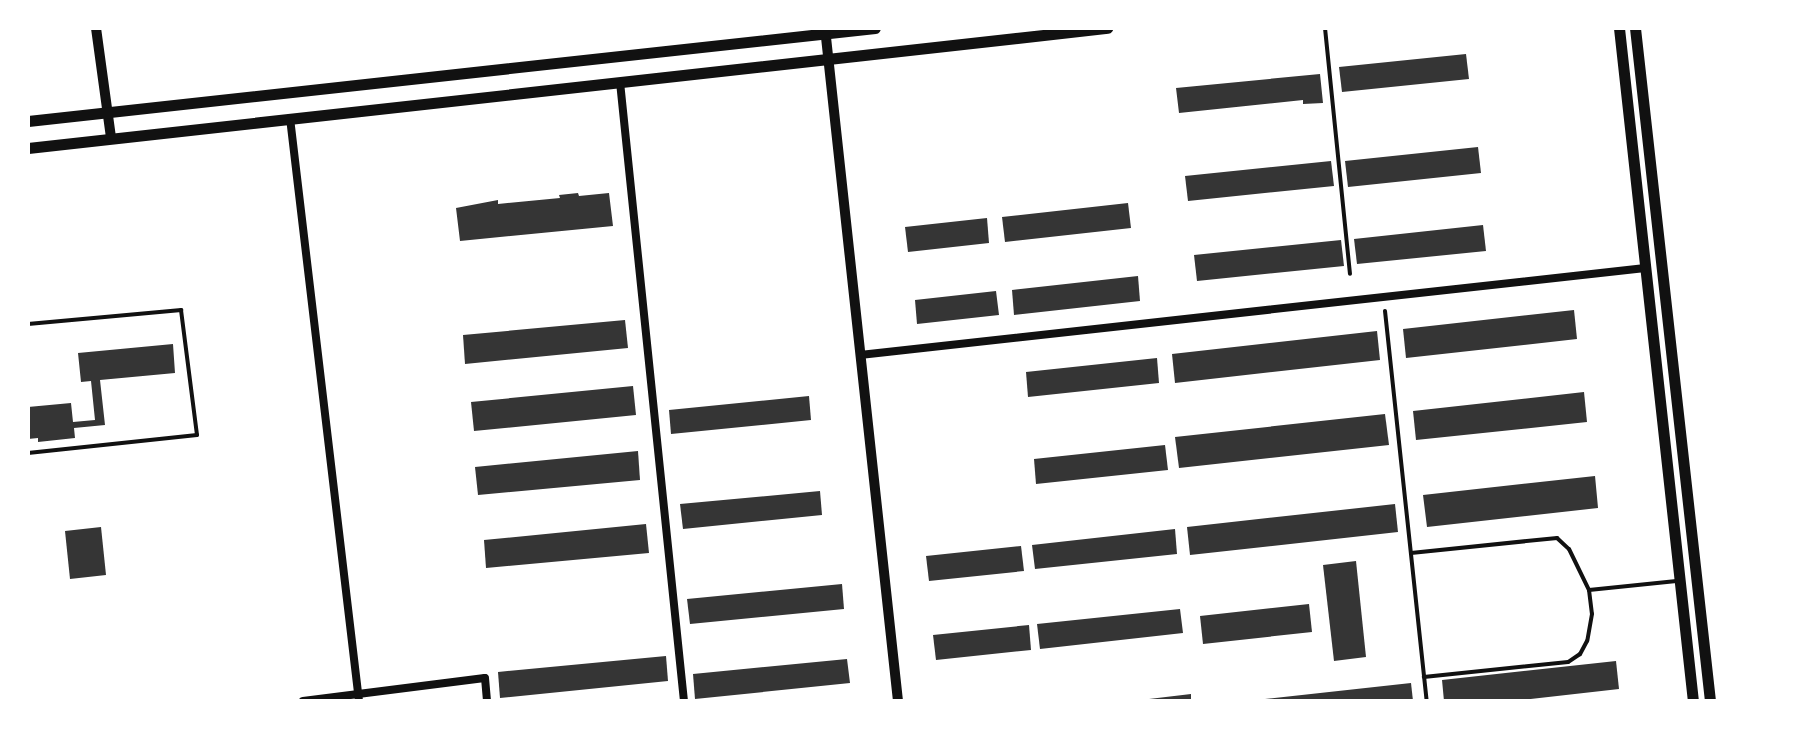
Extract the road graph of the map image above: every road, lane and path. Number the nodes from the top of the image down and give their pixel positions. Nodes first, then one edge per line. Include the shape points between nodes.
1 (96, 28) edge
2 (875, 28) edge
3 (1107, 28) edge
4 (1325, 28) edge
5 (1619, 28) edge
6 (1635, 28) edge
7 (825, 31) edge
8 (828, 59) junction
9 (620, 82) junction
10 (107, 112) junction
11 (290, 118) junction
12 (28, 121) edge
13 (111, 138) junction
14 (28, 148) edge
15 (1645, 268) junction
16 (1350, 274) dead end
17 (1385, 311) dead end
18 (28, 324) edge
19 (860, 355) junction
20 (28, 453) edge
21 (1411, 553) junction
22 (1680, 581) junction
23 (1589, 590) junction
24 (1424, 677) junction
25 (359, 698) edge
26 (303, 701) edge
27 (487, 701) edge
28 (684, 701) edge
29 (898, 701) edge
30 (1427, 701) edge
31 (1693, 701) edge
32 (1710, 701) edge

1 - 10 street
2 - 7 main road
3 - 8 main road
4 - 16 lane
5 - 15 main road
6 - 32 main road
7 - 8 street
7 - 10 main road
8 - 9 main road
8 - 19 street
9 - 11 main road
9 - 28 street
10 - 12 main road
10 - 13 street
11 - 13 main road
11 - 25 street
13 - 14 main road
15 - 19 street
15 - 22 main road
17 - 21 lane
18 - 20 lane via 181,310 197,435
19 - 29 street
21 - 23 lane via 1557,538 1569,549
21 - 24 lane
22 - 23 lane
22 - 31 main road
23 - 24 lane via 1591,628 1580,654 1568,662
24 - 30 lane
25 - 26 street
25 - 27 street via 485,678

